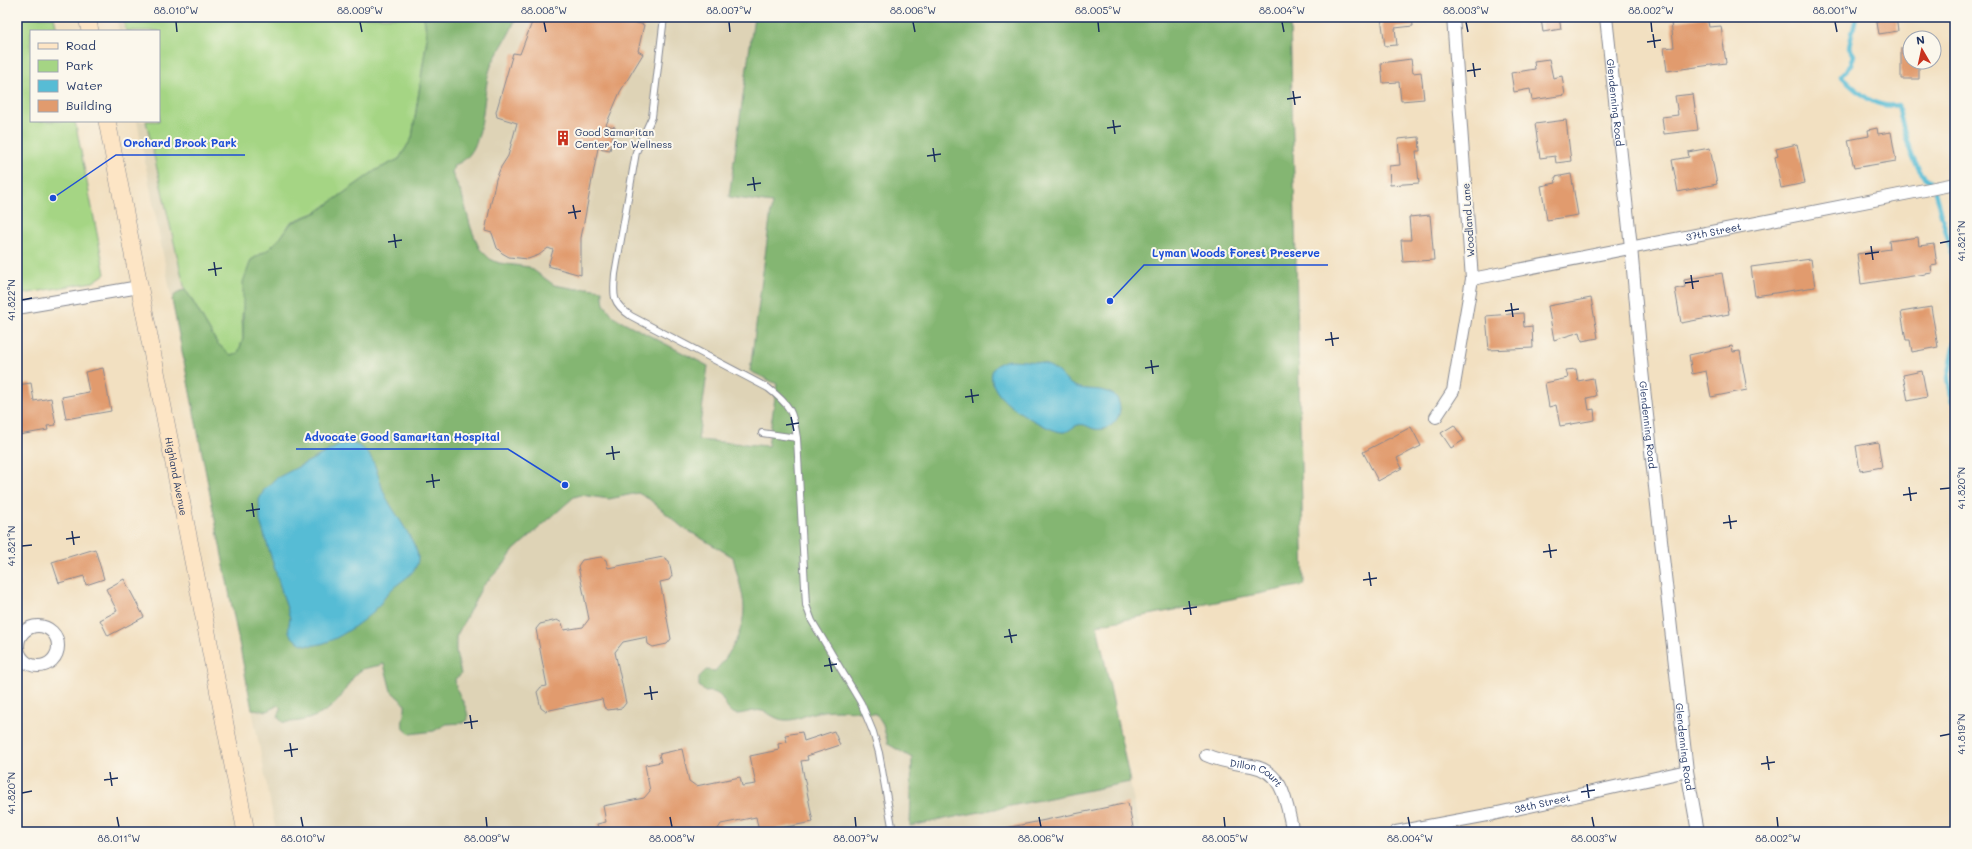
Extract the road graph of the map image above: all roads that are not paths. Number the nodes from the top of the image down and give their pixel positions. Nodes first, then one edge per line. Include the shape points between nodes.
1 (87, 17) edge
2 (664, 17) edge
3 (1453, 17) edge
4 (1606, 17) edge
5 (90, 30) edge
6 (107, 122) edge
7 (1955, 184) edge
8 (1631, 247) junction
9 (1472, 279) junction
10 (139, 286) junction
11 (17, 308) edge
12 (1436, 417) dead end
13 (762, 433) dead end
14 (797, 438) junction
15 (1206, 755) dead end
16 (1687, 771) junction
17 (246, 832) edge
18 (893, 832) edge
19 (1293, 832) edge
20 (1396, 832) edge
21 (1698, 832) edge

1 - 5 main road
2 - 14 lane via 652,117 636,152 621,238 614,294 616,304 631,316 768,388 780,397 791,411
3 - 9 street, Woodland Lane
4 - 8 street, Glendenning Road
6 - 10 main road, Highland Avenue
7 - 8 street, 37th Street
8 - 9 street, 37th Street
8 - 16 street, Glendenning Road via 1642,371
9 - 12 street, Woodland Lane via 1453,391
10 - 11 street
10 - 17 main road, Highland Avenue
13 - 14 lane
14 - 18 lane via 806,605 812,621 862,703 879,753
15 - 19 street, Dillon Court via 1222,762 1266,769 1283,790
16 - 20 street, 38th Street via 1493,814
16 - 21 street, Glendenning Road

